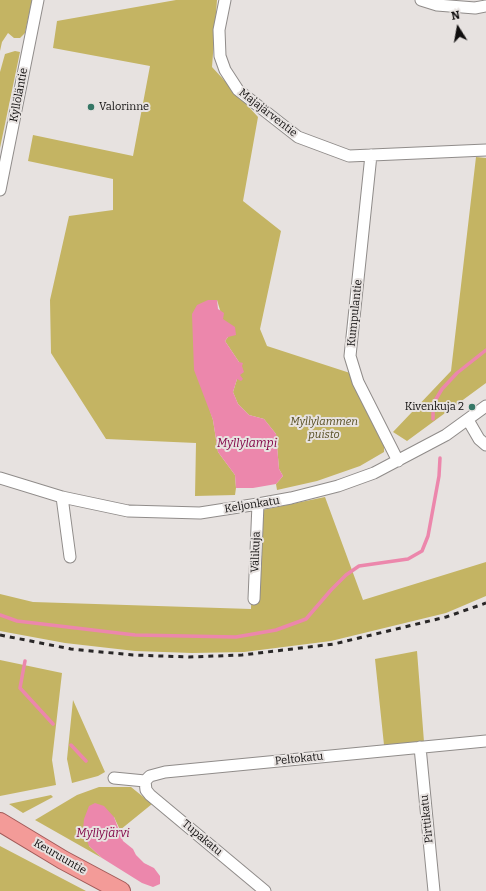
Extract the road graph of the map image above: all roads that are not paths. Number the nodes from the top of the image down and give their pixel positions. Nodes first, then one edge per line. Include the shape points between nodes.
1 (38, 0) edge
2 (225, 0) edge
3 (421, 0) edge
4 (486, 6) edge
5 (486, 150) edge
6 (371, 155) junction
7 (0, 190) edge
8 (486, 406) edge
9 (468, 420) junction
10 (486, 445) edge
11 (398, 461) junction
12 (0, 478) edge
13 (62, 498) junction
14 (258, 504) junction
15 (70, 557) dead end
16 (254, 599) dead end
17 (486, 741) edge
18 (420, 747) junction
19 (114, 778) dead end
20 (145, 781) junction
21 (0, 822) edge
22 (121, 891) edge
23 (265, 891) edge
24 (434, 891) edge

1 - 7 street, Kyllöläntie
2 - 6 street, Majajärventie via 219,30 220,56 225,70 238,90 298,138 349,156
3 - 4 street via 437,5 475,8
5 - 6 street, Majajärventie
6 - 11 street, Kumpulantie via 350,356 358,382
8 - 9 street, Keljonkatu
9 - 10 street via 479,440
9 - 11 street, Keljonkatu
11 - 14 street, Keljonkatu via 338,486
12 - 13 street, Keljonkatu
13 - 14 street, Keljonkatu via 128,511 200,513
13 - 15 street
14 - 16 street, Välikuja
17 - 18 street, Peltokatu
18 - 20 street, Peltokatu via 165,772 150,776
18 - 24 street, Pirttikatu
19 - 20 street
20 - 23 street, Tupakatu via 146,790 150,795
21 - 22 highway, Keuruuntie

